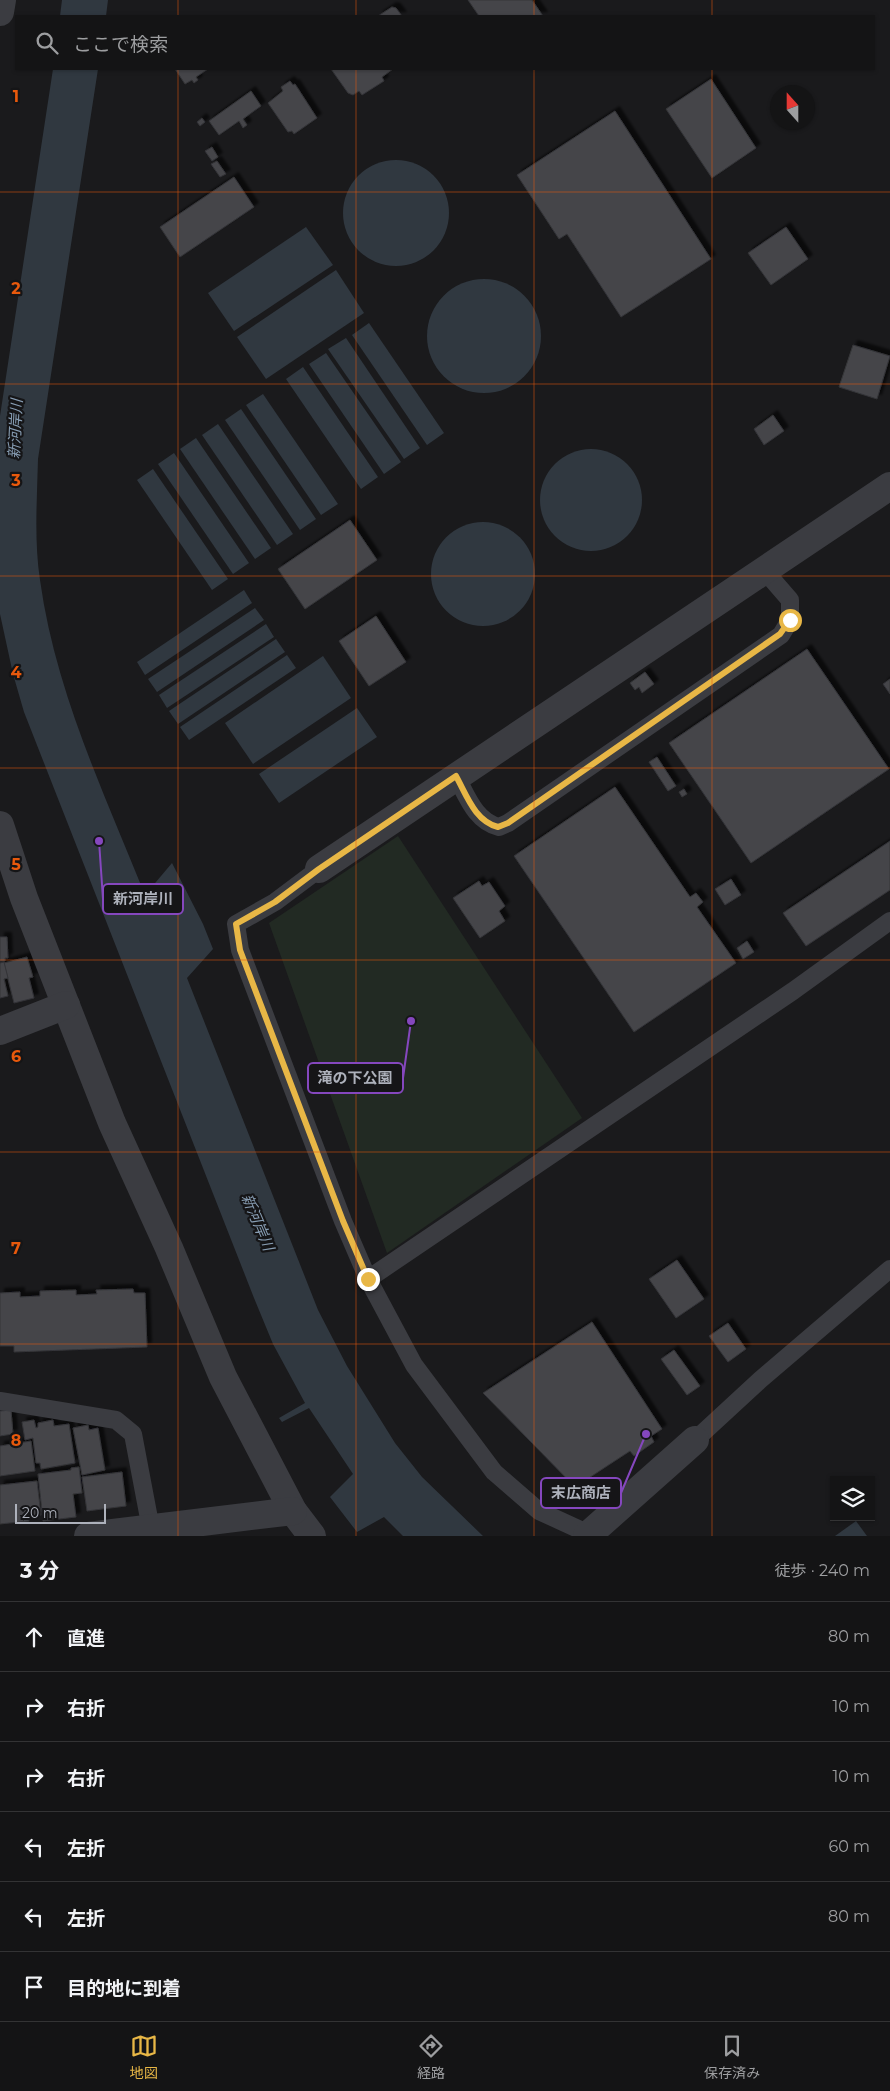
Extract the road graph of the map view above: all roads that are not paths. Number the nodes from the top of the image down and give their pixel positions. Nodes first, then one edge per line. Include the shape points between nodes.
1 (2, 0) edge
2 (0, 12) edge
3 (890, 486) edge
4 (764, 570) junction
5 (456, 776) junction
6 (0, 825) edge
7 (319, 869) joint
8 (890, 921) edge
9 (66, 1005) junction
10 (0, 1031) edge
11 (890, 1268) edge
12 (368, 1279) junction
13 (0, 1402) edge
14 (695, 1440) joint
15 (293, 1512) junction
16 (169, 1530) edge
17 (588, 1535) edge
18 (88, 1536) edge
19 (312, 1536) edge

1 - 2 street
3 - 4 street
4 - 5 street
4 - 5 lane via 790,600 790,620 780,634 508,823 498,827 489,825 478,816
5 - 7 street
6 - 9 street via 24,898
7 - 12 lane via 275,902 236,924 240,950
8 - 12 lane via 793,991
9 - 10 street
9 - 15 street via 112,1123 223,1376
11 - 14 lane
12 - 17 lane via 414,1365 494,1472 539,1511
13 - 16 lane via 116,1420 133,1434
14 - 17 street
15 - 16 street
15 - 19 street
16 - 18 street

